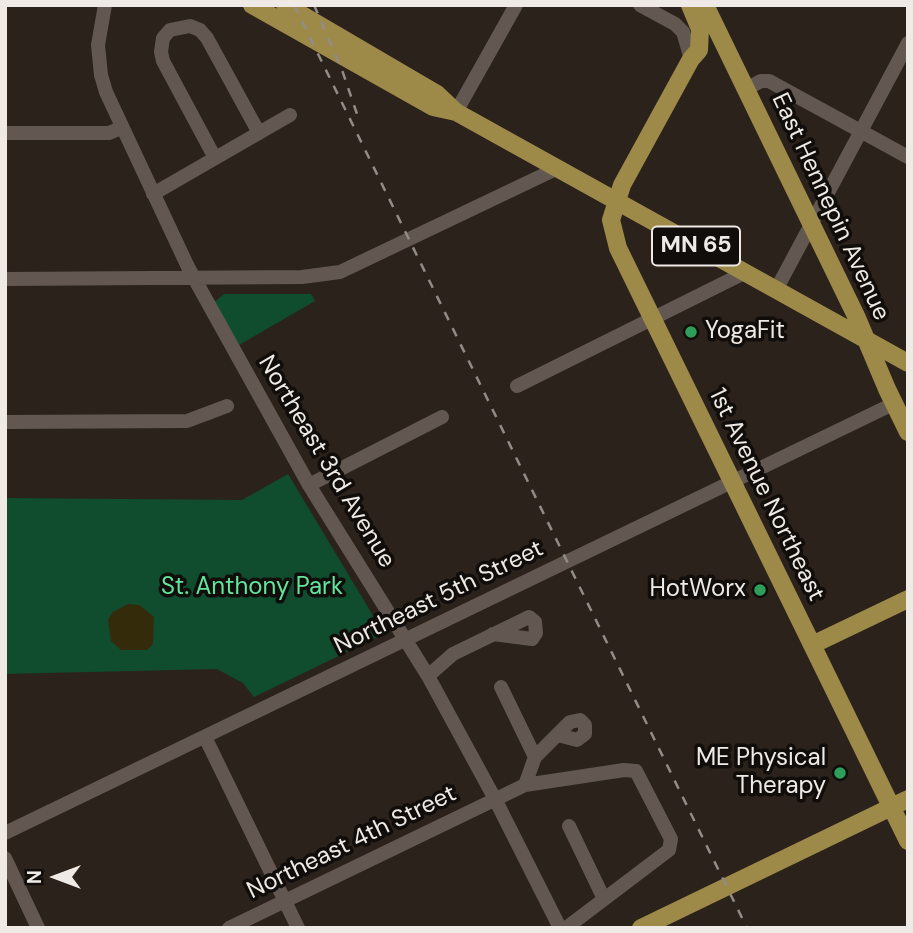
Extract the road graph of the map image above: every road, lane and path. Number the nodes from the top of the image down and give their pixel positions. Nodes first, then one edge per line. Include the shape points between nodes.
1 (105, 5) edge
2 (252, 5) edge
3 (516, 5) edge
4 (640, 5) edge
5 (690, 5) edge
6 (705, 5) edge
7 (284, 14) edge
8 (908, 43) edge
9 (691, 59) junction
10 (746, 89) junction
11 (456, 112) junction
12 (290, 115) dead end
13 (121, 128) junction
14 (860, 130) junction
15 (5, 133) edge
16 (259, 133) junction
17 (908, 157) edge
18 (215, 158) junction
19 (558, 168) junction
20 (153, 194) junction
21 (617, 201) junction
22 (811, 224) junction
23 (744, 273) junction
24 (195, 278) junction
25 (5, 279) edge
26 (776, 290) junction
27 (652, 318) junction
28 (865, 340) junction
29 (908, 363) edge
30 (517, 386) dead end
31 (893, 404) junction
32 (227, 406) dead end
33 (442, 417) dead end
34 (5, 422) edge
35 (908, 432) edge
36 (732, 483) junction
37 (309, 485) junction
38 (908, 599) edge
39 (494, 634) dead end
40 (406, 639) junction
41 (812, 645) junction
42 (428, 677) junction
43 (501, 687) dead end
44 (558, 735) dead end
45 (205, 737) junction
46 (535, 757) junction
47 (525, 785) junction
48 (495, 799) junction
49 (900, 803) edge
50 (569, 827) dead end
51 (5, 834) edge
52 (908, 841) edge
53 (5, 858) edge
54 (604, 899) junction
55 (284, 901) junction
56 (38, 928) edge
57 (229, 928) edge
58 (298, 928) edge
59 (560, 928) edge
60 (566, 928) edge
61 (641, 928) edge

1 - 13 street, Northeast 3rd Avenue via 99,60
2 - 7 main road, MN 65
3 - 11 street
4 - 9 street via 675,24 687,40
5 - 9 main road, 1st Avenue Northeast via 701,40
6 - 10 main road, East Hennepin Avenue
7 - 11 main road, MN 65 via 335,35 437,94
7 - 11 main road, MN 65 via 345,59 433,107
8 - 14 street
9 - 21 main road, 1st Avenue Northeast
10 - 14 street via 769,81
10 - 22 main road, East Hennepin Avenue
11 - 19 main road, MN 65
12 - 16 street
13 - 15 street via 109,133
13 - 20 street, Northeast 3rd Avenue
14 - 17 street
14 - 22 street
16 - 18 street
16 - 18 street via 207,38 190,26 170,30 163,38 163,61
18 - 20 street
19 - 21 main road, MN 65
19 - 24 street via 340,272 302,278
20 - 24 street, Northeast 3rd Avenue
21 - 23 main road, MN 65
21 - 27 main road, 1st Avenue Northeast via 611,220 618,248
22 - 26 street
22 - 28 main road, East Hennepin Avenue
23 - 26 main road, MN 65
23 - 27 street
24 - 25 street
24 - 37 street, Northeast 3rd Avenue
26 - 28 main road, MN 65
27 - 30 street
27 - 36 main road, 1st Avenue Northeast
28 - 29 main road, MN 65
28 - 31 main road, East Hennepin Avenue
31 - 35 main road, East Hennepin Avenue
31 - 36 street, Northeast 5th Street
32 - 34 street via 187,421
33 - 37 street
36 - 40 street, Northeast 5th Street
36 - 41 main road, 1st Avenue Northeast
37 - 40 street, Northeast 3rd Avenue
38 - 41 main road
39 - 42 street via 453,654
40 - 42 street, Northeast 3rd Avenue
40 - 45 street, Northeast 5th Street
41 - 49 main road, 1st Avenue Northeast
42 - 48 street, Northeast 3rd Avenue
43 - 46 street
44 - 46 street
45 - 51 street, Northeast 5th Street
45 - 55 street
46 - 47 street
47 - 48 street, Northeast 4th Street
47 - 54 street, Northeast 4th Street via 636,771 671,845
48 - 55 street, Northeast 4th Street
48 - 59 street, Northeast 3rd Avenue
49 - 52 main road, 1st Avenue Northeast
49 - 61 main road
50 - 54 street
53 - 56 street
54 - 60 street
55 - 57 street, Northeast 4th Street
55 - 58 street

